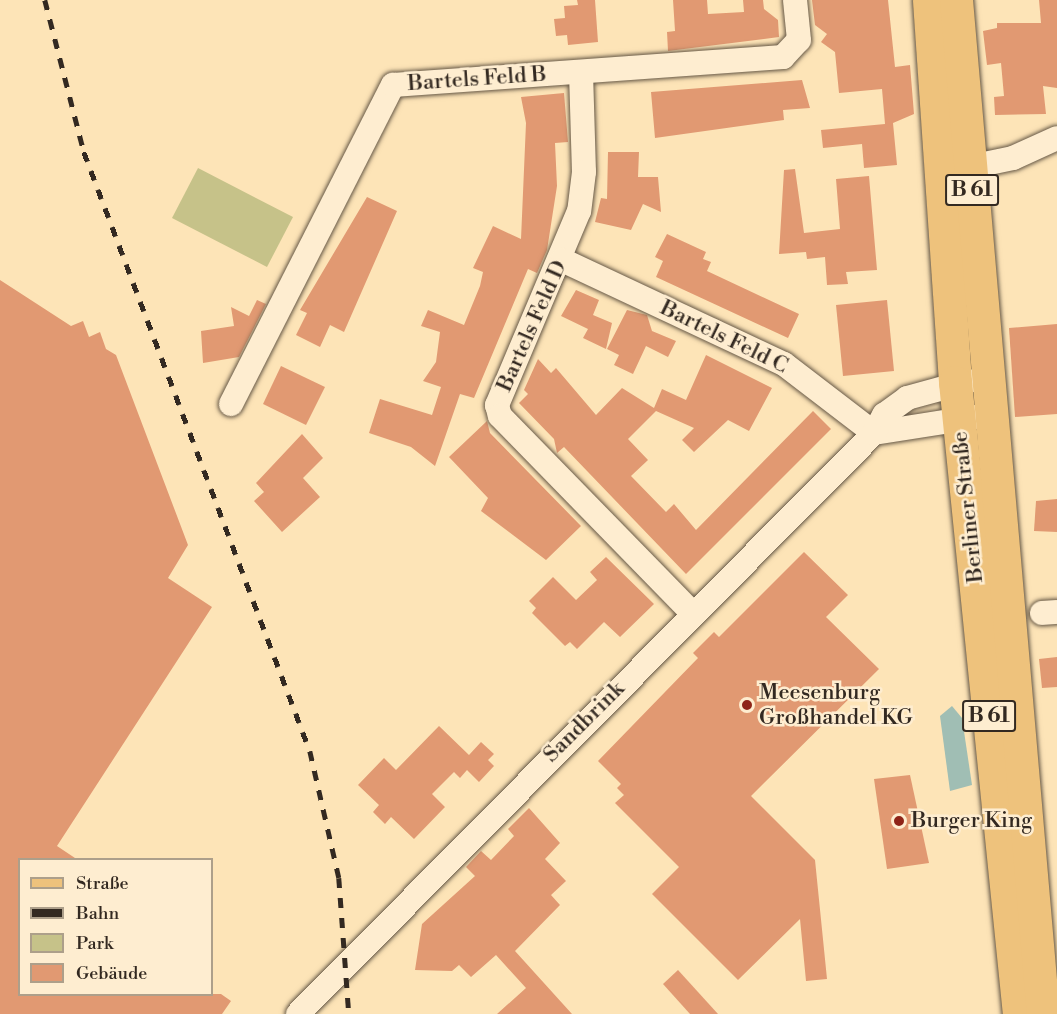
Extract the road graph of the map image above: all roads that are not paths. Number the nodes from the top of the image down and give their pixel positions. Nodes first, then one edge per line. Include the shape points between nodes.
1 (795, 0) edge
2 (929, 0) edge
3 (956, 0) edge
4 (582, 72) junction
5 (1057, 138) edge
6 (970, 166) junction
7 (562, 260) junction
8 (971, 381) junction
9 (231, 404) dead end
10 (974, 417) junction
11 (873, 434) junction
12 (692, 613) junction
13 (298, 1014) edge
14 (1019, 1014) edge
15 (1043, 1014) edge

1 - 4 street, Bartels Feld B via 799,40 783,57
2 - 8 main road, Berliner Straße / B 61
3 - 6 main road, Berliner Straße / B 61
4 - 7 street, Bartels Feld D via 584,172 579,211
4 - 9 street, Bartels Feld B via 393,85
5 - 6 street via 1013,158
6 - 8 main road, Berliner Straße / B 61
7 - 11 street, Bartels Feld C via 784,364
7 - 12 street, Bartels Feld D via 497,405 500,416
8 - 10 main road, Berliner Straße / B 61
8 - 11 street, Sandbrink via 907,398 884,415
10 - 11 street
10 - 14 main road, Berliner Straße / B 61
10 - 15 main road, Berliner Straße / B 61
11 - 12 street, Sandbrink
12 - 13 street, Sandbrink

